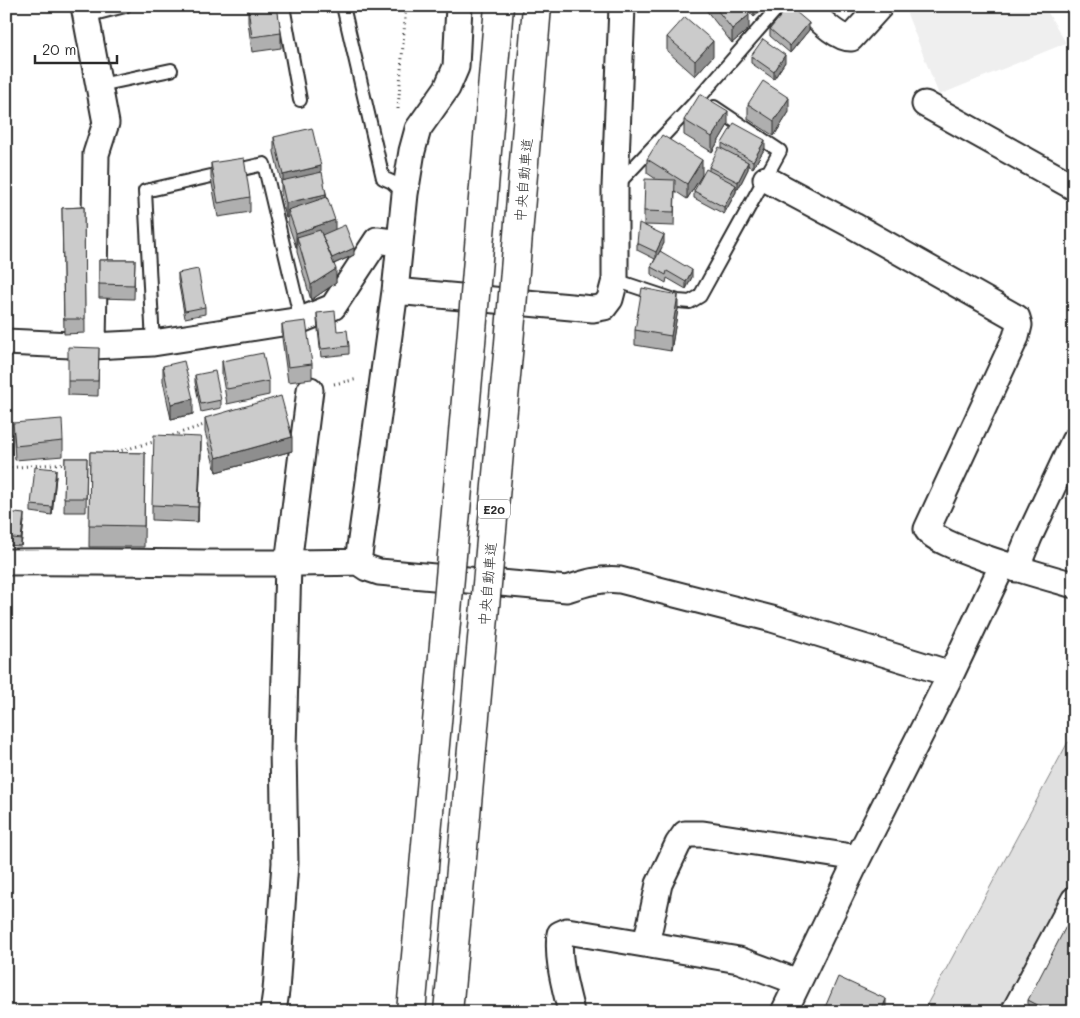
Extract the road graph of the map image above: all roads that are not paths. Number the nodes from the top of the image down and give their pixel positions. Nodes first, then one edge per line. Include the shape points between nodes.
1 (125, 6) edge
2 (283, 6) edge
3 (343, 6) edge
4 (458, 6) edge
5 (499, 6) edge
6 (537, 6) edge
7 (622, 6) edge
8 (779, 6) edge
9 (805, 6) edge
10 (880, 6) edge
11 (85, 11) edge
12 (171, 70) dead end
13 (100, 85) junction
14 (699, 98) junction
15 (300, 100) dead end
16 (925, 104) dead end
17 (766, 179) junction
18 (615, 187) junction
19 (1074, 187) edge
20 (405, 194) junction
21 (400, 243) junction
22 (615, 280) junction
23 (395, 291) junction
24 (302, 320) junction
25 (6, 342) edge
26 (153, 343) junction
27 (93, 346) junction
28 (310, 390) road end
29 (1074, 441) edge
30 (6, 562) edge
31 (358, 562) junction
32 (288, 564) junction
33 (1010, 567) junction
34 (1074, 585) edge
35 (951, 674) junction
36 (858, 858) junction
37 (1074, 900) edge
38 (646, 944) junction
39 (798, 982) junction
40 (273, 1012) edge
41 (411, 1012) edge
42 (448, 1012) edge
43 (571, 1012) edge
44 (784, 1012) edge
45 (1014, 1012) edge

1 - 11 lane
2 - 15 lane
3 - 20 lane via 383,178
4 - 20 street via 456,67 448,88 418,129
5 - 41 highway, bridge
6 - 42 highway, 中央自動車道 / E20, bridge via 510,343
7 - 18 street
8 - 14 lane
9 - 10 street via 834,31 851,38
11 - 13 street
12 - 13 lane
13 - 27 street via 106,123 96,154
14 - 17 lane via 780,151
14 - 18 lane
16 - 19 street
17 - 22 lane via 700,296 690,302 678,301
17 - 33 street via 1017,318 1016,337 928,529 930,534 942,540
18 - 22 street
20 - 21 street
21 - 23 street
21 - 24 street via 377,240 333,307
22 - 23 street via 610,299 604,307 593,309
23 - 31 street
24 - 26 street
24 - 26 lane via 264,164 145,191
25 - 27 street
26 - 27 street
28 - 32 street
29 - 33 street via 1029,537
30 - 32 street
31 - 32 street
31 - 35 street via 379,572 567,589 593,581 620,580 772,619
32 - 40 street via 283,748 285,863
33 - 34 street
33 - 35 street
35 - 36 street
36 - 38 street via 685,834 659,884
36 - 39 street
37 - 45 street
38 - 39 street via 739,960
38 - 43 street via 567,931 560,934 560,964
39 - 44 street

